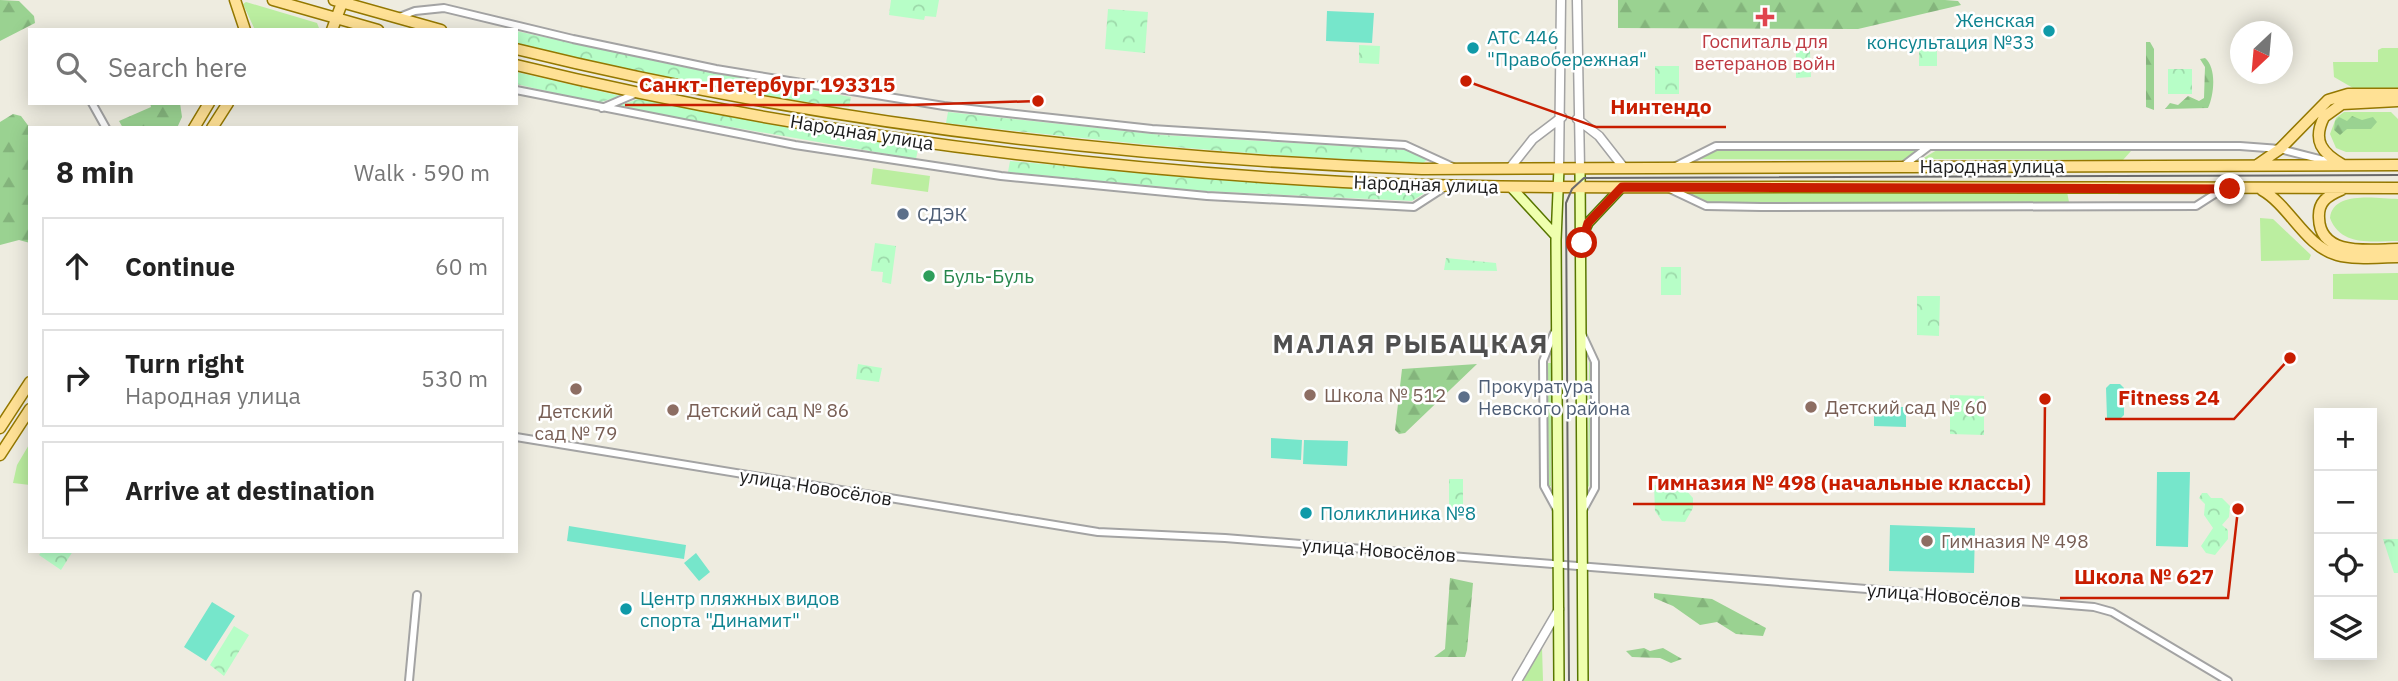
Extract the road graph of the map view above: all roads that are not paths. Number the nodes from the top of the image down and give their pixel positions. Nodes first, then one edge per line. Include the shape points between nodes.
1 (234, 0) edge
2 (273, 0) edge
3 (1561, 0) edge
4 (1577, 0) edge
5 (340, 1) edge
6 (397, 18) junction
7 (339, 19) junction
8 (244, 28) edge
9 (333, 28) edge
10 (371, 28) edge
11 (434, 28) edge
12 (518, 49) edge
13 (518, 65) edge
14 (518, 89) edge
15 (638, 93) junction
16 (2398, 94) edge
17 (2398, 102) edge
18 (93, 105) edge
19 (208, 105) edge
20 (227, 105) edge
21 (601, 108) junction
22 (1562, 117) junction
23 (1577, 119) junction
24 (105, 126) edge
25 (195, 126) edge
26 (213, 126) edge
27 (1930, 146) junction
28 (2280, 149) junction
29 (2256, 165) junction
30 (2398, 165) edge
31 (2343, 166) junction
32 (1902, 167) junction
33 (1454, 168) junction
34 (1510, 168) junction
35 (1559, 168) junction
36 (1580, 168) junction
37 (1623, 168) junction
38 (1673, 168) junction
39 (1447, 186) junction
40 (1511, 187) junction
41 (1558, 187) junction
42 (1581, 187) junction
43 (1622, 187) junction
44 (1665, 187) junction
45 (2344, 188) junction
46 (2398, 188) edge
47 (2224, 189) junction
48 (2261, 189) junction
49 (1582, 235) junction
50 (1556, 236) junction
51 (2398, 249) edge
52 (2398, 257) edge
53 (28, 385) edge
54 (28, 412) edge
55 (0, 428) edge
56 (518, 437) edge
57 (0, 455) edge
58 (1559, 564) junction
59 (1583, 567) junction
60 (417, 595) dead end
61 (1559, 609) junction
62 (409, 681) edge
63 (1517, 681) edge
64 (1559, 681) edge
65 (1583, 681) edge
66 (2228, 681) edge

1 - 8 main road
2 - 7 main road
3 - 22 street
4 - 23 street
5 - 6 main road
5 - 7 main road
6 - 11 main road
6 - 33 street via 444,8 716,69 917,102 1106,125 1405,145
7 - 9 main road
7 - 10 main road
12 - 33 main road, Народная улица via 748,97 941,129 1188,156
13 - 15 main road, Народная улица
14 - 21 street
15 - 21 street
15 - 39 main road, Народная улица via 1018,155 1186,171
16 - 28 main road via 2348,94 2328,100
17 - 31 main road via 2349,102 2324,117 2318,143
18 - 24 street
19 - 25 main road
20 - 26 main road
21 - 39 street via 934,167 1151,191 1413,207
22 - 34 street via 1533,139
22 - 35 street
23 - 36 street
23 - 37 street via 1599,136
27 - 28 street
27 - 32 street
27 - 38 street via 1716,146
28 - 29 main road
28 - 31 street
29 - 31 main road, Народная улица
29 - 32 main road, Народная улица
30 - 31 main road, Народная улица
32 - 38 main road, Народная улица
33 - 34 main road, Народная улица
34 - 35 main road, Народная улица
35 - 36 main road, Народная улица
35 - 41 main road
36 - 37 main road, Народная улица
36 - 42 main road
37 - 38 main road, Народная улица
39 - 40 main road, Народная улица
40 - 41 main road, Народная улица
40 - 50 main road
41 - 42 main road, Народная улица
41 - 50 main road
42 - 43 main road, Народная улица
42 - 49 main road
43 - 44 main road, Народная улица
43 - 49 main road
44 - 47 main road, Народная улица
44 - 47 street via 1706,206 1723,207 2196,206
45 - 46 main road, Народная улица
45 - 48 main road, Народная улица
45 - 51 main road via 2325,199 2320,208 2326,237 2346,248
47 - 48 main road, Народная улица
48 - 52 main road via 2334,254
49 - 59 main road
50 - 58 main road
53 - 55 main road
54 - 57 main road
56 - 58 street, улица Новосёлов via 1098,532
58 - 59 street, улица Новосёлов
58 - 61 main road
59 - 65 main road
59 - 66 street, улица Новосёлов via 2094,607 2112,612
60 - 62 street
61 - 63 street
61 - 64 main road

